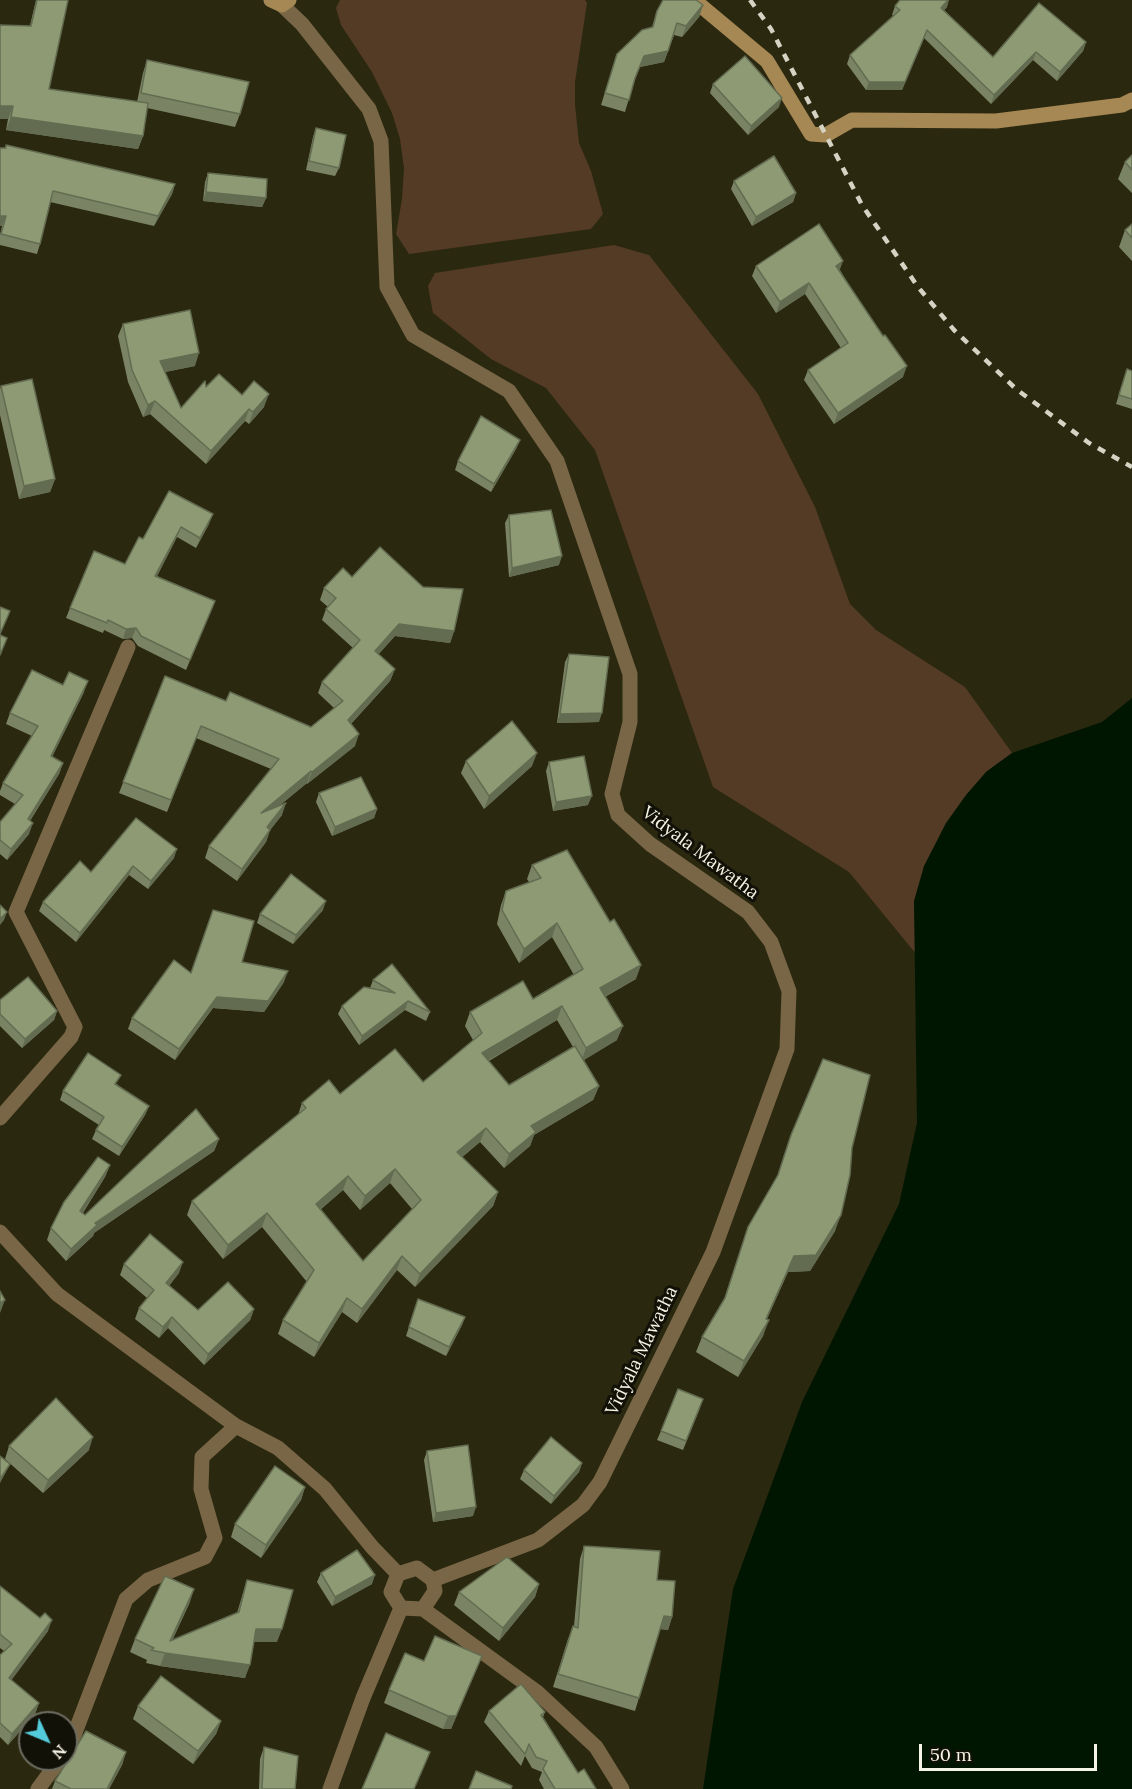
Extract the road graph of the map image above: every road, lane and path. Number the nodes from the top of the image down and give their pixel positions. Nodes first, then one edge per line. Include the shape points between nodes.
1 (694, 0) edge
2 (281, 2) edge
3 (1132, 100) edge
4 (128, 647) dead end
5 (0, 1118) edge
6 (0, 1232) edge
7 (236, 1426) junction
8 (398, 1574) junction
9 (433, 1580) junction
10 (401, 1608) junction
11 (423, 1609) junction
12 (78, 1725) edge
13 (51, 1771) edge
14 (38, 1789) edge
15 (330, 1789) edge
16 (622, 1789) edge

1 - 3 street via 767,61 811,134 826,135 852,120 996,121 1122,105
2 - 9 street, Vidyala Mawatha via 369,109 381,141 387,286 413,335 509,391 557,461 630,674 630,722 612,794 618,815 650,844 748,912 771,942 789,991 787,1049 712,1252 600,1482 583,1506 538,1540
4 - 5 street via 16,912 75,1027 71,1037
6 - 7 street via 57,1294
7 - 8 street via 278,1448 325,1489
7 - 12 street via 202,1457 201,1489 215,1538 205,1557 148,1581 126,1599
8 - 9 street via 417,1568
8 - 10 street via 391,1592
9 - 11 street via 435,1591
10 - 11 street
10 - 15 street
11 - 16 street via 537,1692 596,1747
13 - 14 street

